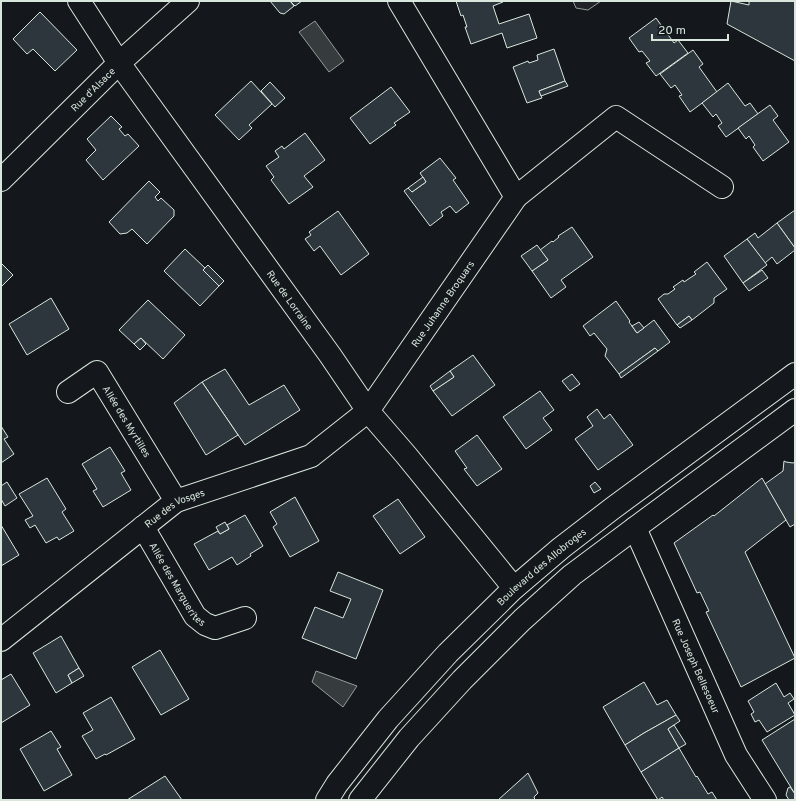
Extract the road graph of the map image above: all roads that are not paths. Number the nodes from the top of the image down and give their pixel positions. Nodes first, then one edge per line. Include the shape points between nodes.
1 (79, 1) edge
2 (188, 1) edge
3 (399, 1) edge
4 (119, 63) junction
5 (1, 180) edge
6 (722, 187) dead end
7 (516, 197) junction
8 (795, 374) edge
9 (68, 392) dead end
10 (795, 410) edge
11 (368, 411) junction
12 (176, 501) junction
13 (143, 527) junction
14 (635, 528) junction
15 (514, 588) junction
16 (245, 618) dead end
17 (1, 640) edge
18 (326, 800) edge
19 (360, 800) edge
20 (765, 800) edge

1 - 4 street, Rue de Lorraine
2 - 4 street, Rue d'Alsace
3 - 7 street
4 - 5 street, Rue d'Alsace
4 - 11 street, Rue de Lorraine
6 - 7 street, Rue Juhanne Broquars via 616,117
7 - 11 street, Rue Juhanne Broquars
8 - 15 street, Boulevard des Allobroges via 613,508
9 - 12 street, Allée des Myrtilles via 97,372
10 - 14 street
11 - 12 street, Rue des Vosges via 311,456
11 - 15 street, Rue de Lorraine
12 - 13 street, Rue des Vosges
13 - 16 street, Allée des Marguerites via 195,616 215,628
13 - 17 street, Rue des Vosges
14 - 19 street via 572,575 522,620 409,738
14 - 20 street, Rue Joseph Bellesoeur via 736,755
15 - 18 street, Boulevard des Allobroges via 448,653 388,719

